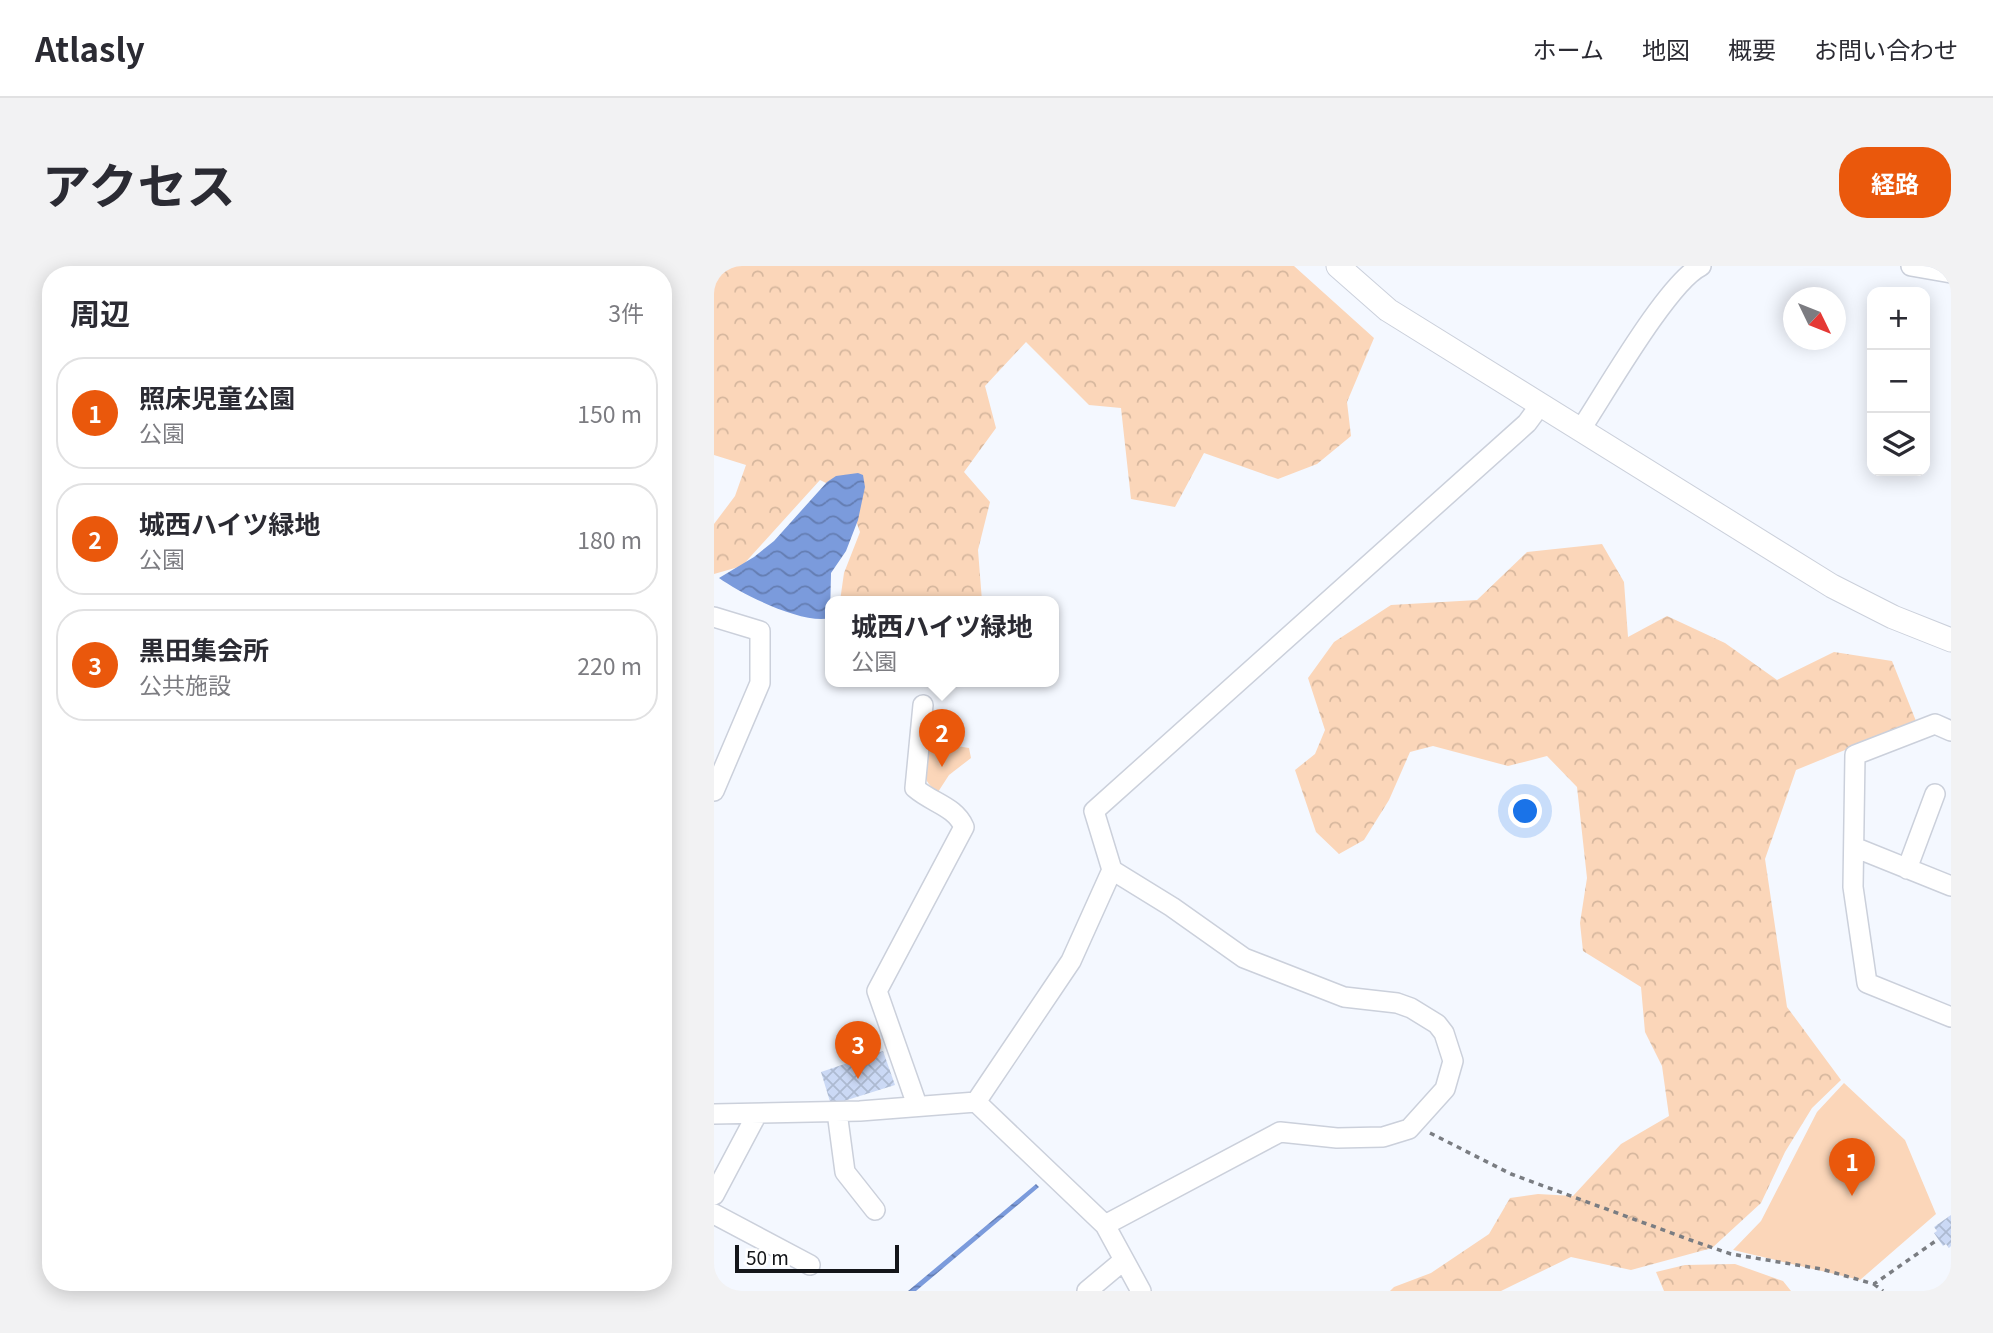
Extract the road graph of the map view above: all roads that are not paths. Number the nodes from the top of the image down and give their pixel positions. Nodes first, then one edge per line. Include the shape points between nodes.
1 (1338, 266) edge
2 (1701, 266) edge
3 (1910, 266) edge
4 (1951, 273) edge
5 (1541, 404) junction
6 (1581, 429) junction
7 (714, 617) edge
8 (1951, 640) edge
9 (923, 705) dead end
10 (1951, 731) edge
11 (714, 791) edge
12 (1935, 794) dead end
13 (1854, 847) junction
14 (1908, 869) junction
15 (1112, 870) junction
16 (1951, 886) edge
17 (1951, 1017) edge
18 (976, 1102) junction
19 (917, 1105) junction
20 (837, 1112) junction
21 (714, 1114) edge
22 (757, 1114) junction
23 (714, 1195) edge
24 (875, 1210) dead end
25 (714, 1214) edge
26 (1105, 1225) junction
27 (1124, 1260) junction
28 (810, 1265) dead end
29 (1087, 1291) edge
30 (1140, 1291) edge

1 - 5 street via 1388,310
2 - 6 street via 1689,272 1665,301
3 - 4 street
5 - 6 street
5 - 15 street via 1517,432 1094,811
6 - 8 street via 1832,586
7 - 11 street via 760,631 760,682
9 - 19 street via 915,788 959,814 964,827 877,991
10 - 13 street via 1935,724 1855,755
12 - 14 street
13 - 14 street
13 - 17 street via 1853,887 1867,984
14 - 16 street
15 - 18 street via 1071,961
15 - 26 street via 1244,958 1344,997 1397,1003 1437,1024 1447,1041 1452,1067 1445,1089 1416,1125 1383,1137 1280,1132
18 - 19 street
18 - 26 street
19 - 20 street
20 - 22 street
20 - 24 street via 845,1172
21 - 22 street
22 - 23 street
25 - 28 street
26 - 27 street
27 - 29 street
27 - 30 street

